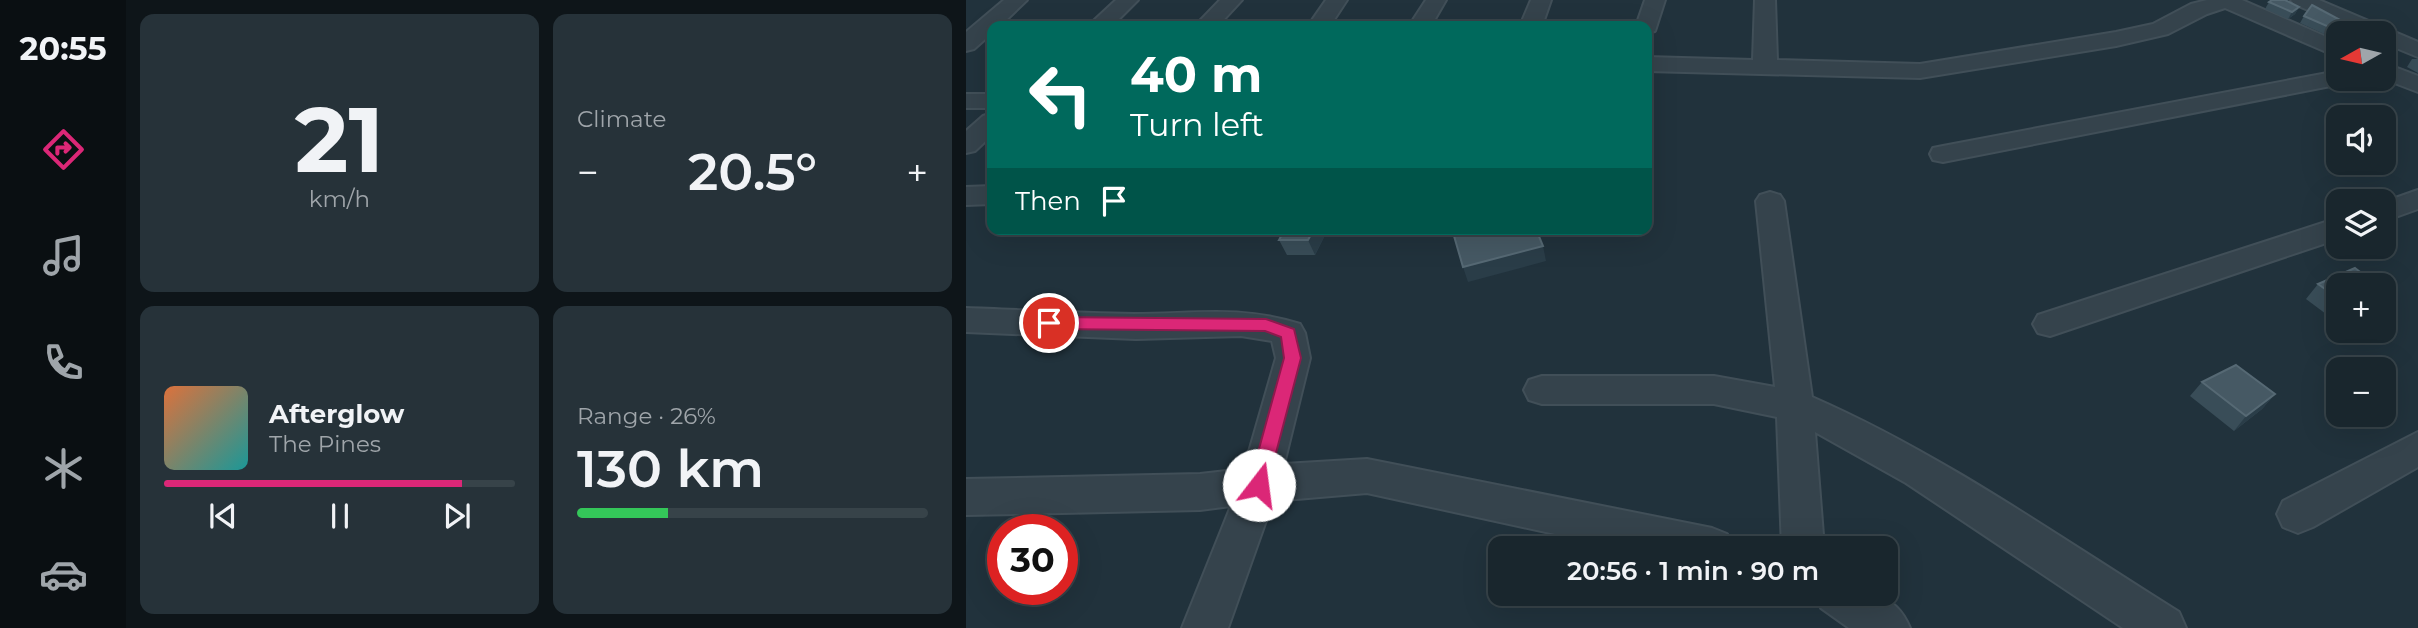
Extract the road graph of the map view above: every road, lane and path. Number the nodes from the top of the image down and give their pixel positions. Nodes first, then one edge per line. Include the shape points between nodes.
1 (1017, 0) edge
2 (1128, 0) edge
3 (1232, 0) edge
4 (1337, 0) edge
5 (1436, 0) edge
6 (1541, 0) edge
7 (1654, 0) edge
8 (1765, 0) edge
9 (2229, 0) edge
10 (2301, 0) edge
11 (993, 21) edge
12 (1105, 21) edge
13 (1211, 21) edge
14 (1322, 21) edge
15 (1423, 21) edge
16 (1533, 21) edge
17 (1648, 21) edge
18 (2350, 21) edge
19 (987, 26) edge
20 (2396, 40) edge
21 (966, 44) edge
22 (2326, 44) edge
23 (2418, 50) edge
24 (1652, 64) edge
25 (1765, 68) junction
26 (2396, 75) edge
27 (2326, 80) edge
28 (2418, 85) edge
29 (966, 101) edge
30 (987, 101) edge
31 (987, 126) edge
32 (966, 145) edge
33 (1943, 154) dead end
34 (987, 195) edge
35 (966, 196) edge
36 (2418, 200) edge
37 (1770, 201) dead end
38 (2396, 208) edge
39 (2326, 232) edge
40 (966, 320) edge
41 (2050, 324) dead end
42 (1542, 390) dead end
43 (1795, 406) junction
44 (2418, 448) edge
45 (1259, 485) junction
46 (966, 497) edge
47 (2298, 514) dead end
48 (1654, 536) edge
49 (1802, 536) edge
50 (1856, 606) edge
51 (1205, 628) edge
52 (1887, 628) edge
53 (2163, 628) edge

1 - 11 street
2 - 12 street
3 - 13 street
4 - 14 street
5 - 15 street
6 - 16 street
7 - 17 street
8 - 25 street
9 - 22 street
9 - 25 street via 2160,29 1920,71
10 - 18 street
19 - 21 street
20 - 23 street
24 - 25 street
26 - 28 street
27 - 33 street
29 - 30 street
31 - 32 street
34 - 35 street
36 - 38 street
37 - 43 street
39 - 41 street
40 - 45 street via 1160,326 1217,323 1266,325 1288,333 1293,358
42 - 43 street via 1714,390
43 - 49 street
43 - 53 street via 1920,471
44 - 47 street
45 - 46 street via 1200,492
45 - 48 street via 1367,476
45 - 51 street
50 - 52 street

